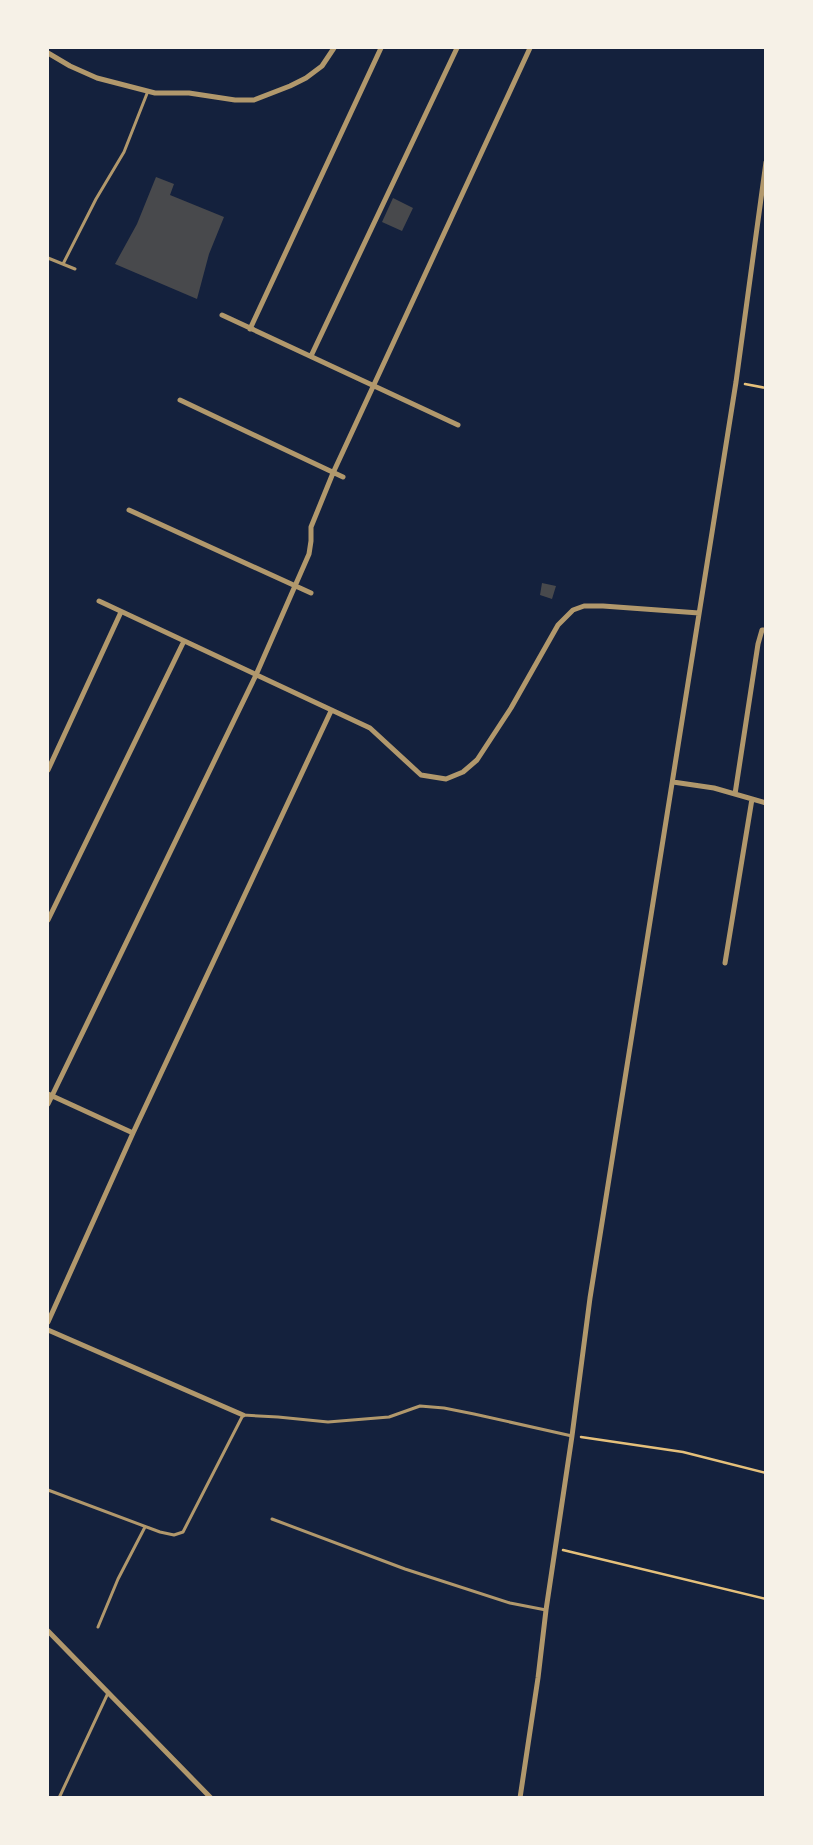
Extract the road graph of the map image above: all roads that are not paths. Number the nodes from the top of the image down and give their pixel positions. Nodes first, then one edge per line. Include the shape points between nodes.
1 (334, 48) edge
2 (381, 48) edge
3 (457, 48) edge
4 (530, 48) edge
5 (48, 53) edge
6 (148, 91) junction
7 (766, 162) edge
8 (48, 258) edge
9 (63, 264) junction
10 (75, 269) dead end
11 (222, 314) dead end
12 (250, 329) junction
13 (311, 356) junction
14 (374, 385) junction
15 (180, 400) dead end
16 (458, 425) dead end
17 (333, 473) junction
18 (342, 478) dead end
19 (129, 510) dead end
20 (294, 586) junction
21 (311, 593) dead end
22 (99, 602) dead end
23 (121, 612) junction
24 (699, 613) junction
25 (766, 630) edge
26 (184, 641) junction
27 (256, 675) junction
28 (331, 711) junction
29 (48, 770) edge
30 (673, 782) junction
31 (735, 794) junction
32 (752, 799) junction
33 (766, 803) edge
34 (48, 920) edge
35 (725, 963) dead end
36 (50, 1095) edge
37 (48, 1104) edge
38 (133, 1133) junction
39 (48, 1322) edge
40 (48, 1330) edge
41 (243, 1415) junction
42 (572, 1436) junction
43 (48, 1490) edge
44 (272, 1519) dead end
45 (145, 1527) junction
46 (546, 1610) junction
47 (98, 1627) dead end
48 (48, 1631) edge
49 (108, 1692) junction
50 (59, 1798) edge
51 (211, 1798) edge
52 (520, 1798) edge

1 - 6 street via 322,66 306,78 254,100
2 - 12 street
3 - 13 street
4 - 14 street
5 - 6 street via 97,78
6 - 9 lane via 124,152
7 - 24 street via 736,382
8 - 9 lane
9 - 10 lane
11 - 12 street
12 - 13 street
13 - 14 street
14 - 16 street
14 - 17 street
15 - 17 street
17 - 18 street
17 - 20 street via 311,526 309,554
19 - 20 street
20 - 21 street
20 - 27 street
22 - 23 street
23 - 26 street
23 - 29 street
24 - 28 street via 593,606 573,610 558,624 511,708 477,760 463,772 446,779 421,775 370,728
24 - 30 street
25 - 31 street via 762,630 758,644
26 - 27 street
26 - 34 street
27 - 28 street
27 - 36 street
28 - 38 street
30 - 31 street
30 - 42 street via 590,1298
31 - 32 street
32 - 33 street
32 - 35 street
36 - 37 street
36 - 38 street
38 - 39 street
40 - 41 street
41 - 42 lane via 328,1422 389,1417 420,1406 444,1408
41 - 45 lane via 183,1532 174,1535
42 - 46 street
43 - 45 lane
44 - 46 lane via 510,1604
45 - 47 lane
46 - 52 street
48 - 49 street
49 - 50 lane
49 - 51 street

